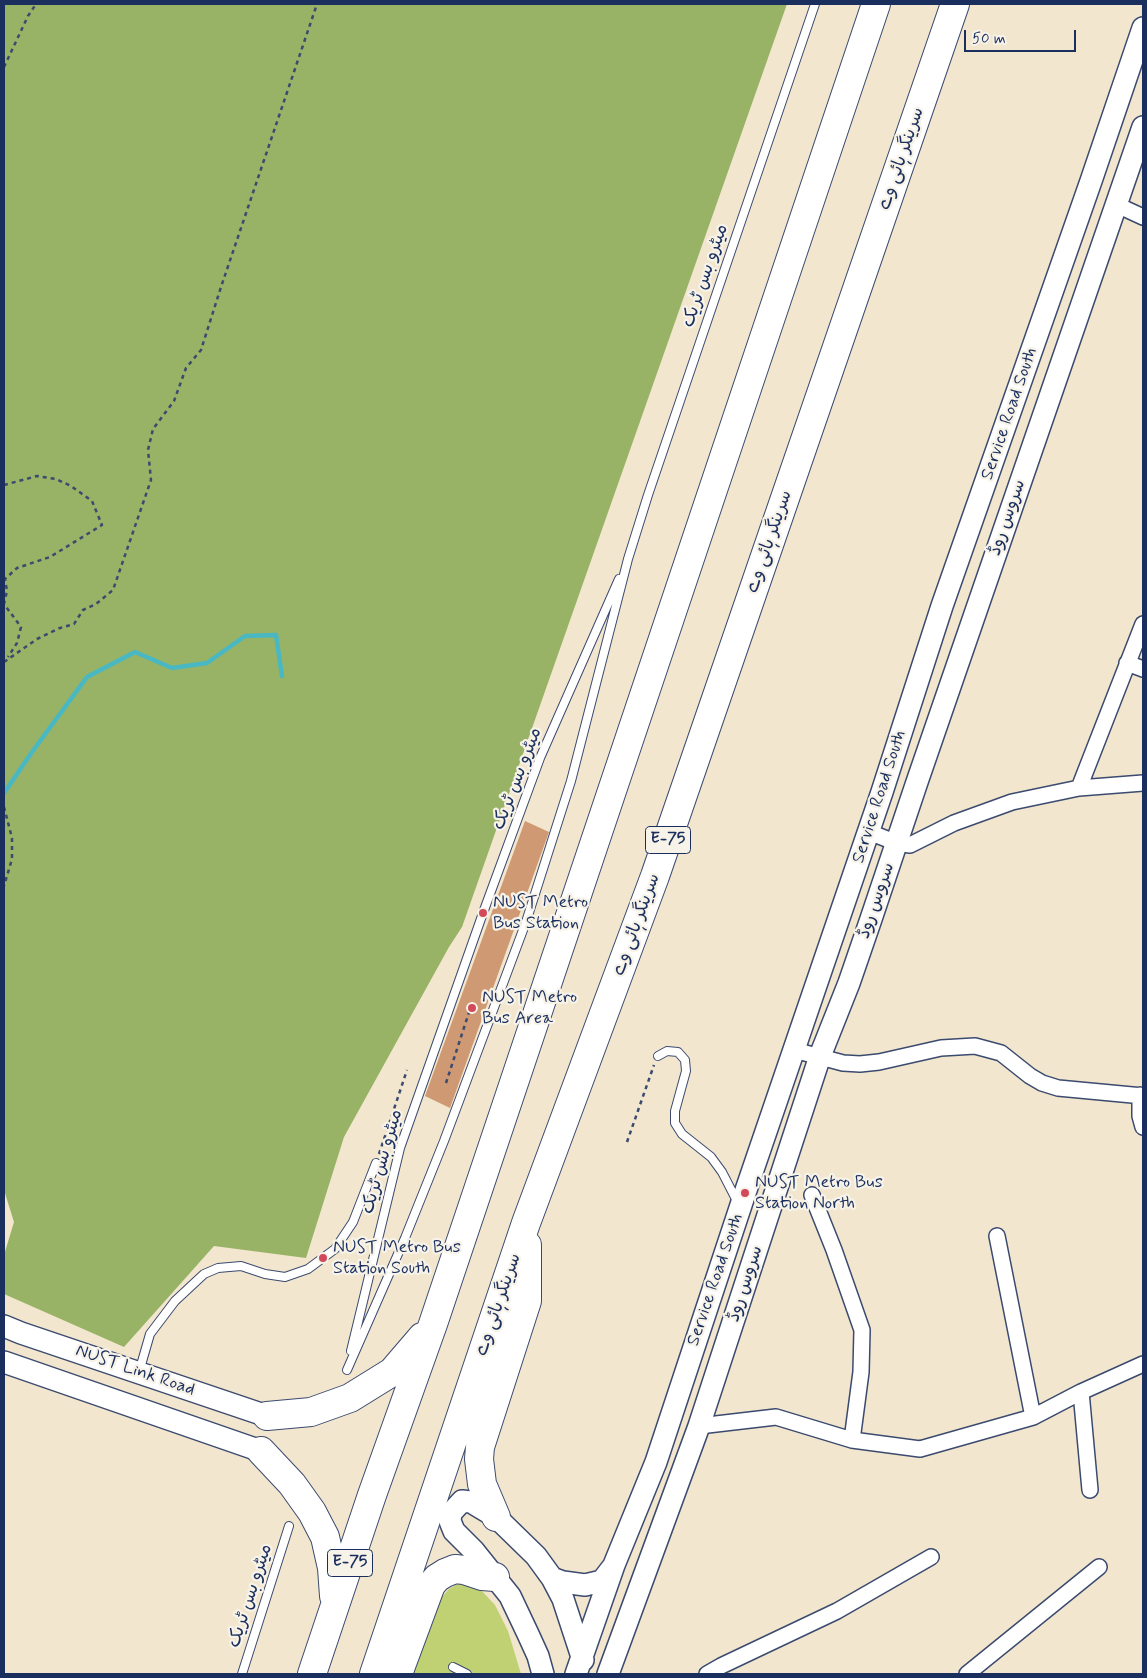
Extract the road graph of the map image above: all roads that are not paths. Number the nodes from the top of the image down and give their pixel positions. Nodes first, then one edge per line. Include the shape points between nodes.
1 (815, 4) edge
2 (876, 4) edge
3 (955, 4) edge
4 (1143, 28) edge
5 (1143, 128) edge
6 (1117, 204) junction
7 (1143, 217) edge
8 (628, 559) junction
9 (1143, 624) edge
10 (1127, 663) junction
11 (1143, 669) edge
12 (1143, 783) edge
13 (1079, 788) junction
14 (869, 832) junction
15 (897, 843) junction
16 (841, 913) junction
17 (871, 920) junction
18 (794, 1050) junction
19 (658, 1056) road end
20 (820, 1056) junction
21 (1142, 1095) edge
22 (1143, 1127) edge
23 (376, 1163) road end
24 (812, 1195) dead end
25 (741, 1208) junction
26 (526, 1223) junction
27 (997, 1236) dead end
28 (433, 1324) junction
29 (4, 1326) edge
30 (4, 1362) edge
31 (1143, 1364) edge
32 (139, 1373) junction
33 (1081, 1392) junction
34 (267, 1416) joint
35 (1033, 1417) junction
36 (699, 1426) junction
37 (852, 1440) junction
38 (261, 1451) joint
39 (1090, 1490) dead end
40 (490, 1513) junction
41 (289, 1526) dead end
42 (931, 1557) dead end
43 (614, 1565) junction
44 (1099, 1567) dead end
45 (495, 1577) junction
46 (552, 1578) junction
47 (335, 1607) junction
48 (453, 1666) dead end
49 (582, 1668) edge
50 (242, 1674) edge
51 (312, 1674) edge
52 (374, 1674) edge
53 (398, 1674) edge
54 (467, 1674) edge
55 (543, 1674) edge
56 (608, 1674) edge
57 (707, 1674) edge
58 (966, 1674) edge

1 - 8 lane, میٹرو بس ٹریک
2 - 28 highway, E-75
3 - 26 highway, سرینگر ہائی وے / E-75 via 655,876
4 - 14 main road, Service Road South via 942,606
5 - 6 main road, سروس روڈ
6 - 7 street
6 - 15 main road, سروس روڈ
8 - 8 lane, میٹرو بس ٹریک via 571,781 526,922 444,1141 347,1370 400,1148 540,758
9 - 10 street
10 - 11 street
10 - 13 street
12 - 13 street
13 - 15 street via 1012,802 954,823 910,845
14 - 15 street
14 - 16 main road, Service Road South
15 - 17 main road, سروس روڈ
16 - 17 main road
16 - 18 main road, Service Road South
17 - 20 main road, سروس روڈ
18 - 20 street
18 - 25 main road, Service Road South
19 - 25 lane via 667,1051 678,1052 685,1060 686,1071 675,1123 682,1134 711,1157
20 - 21 street via 860,1064 941,1048 975,1046 1001,1053 1030,1076 1058,1088
20 - 36 main road, سروس روڈ
21 - 22 street via 1140,1116
23 - 32 lane via 353,1222 335,1249 308,1269 285,1277 241,1266 218,1268 204,1274 175,1301 150,1334
24 - 37 street via 862,1330 861,1372
25 - 43 main road, Service Road South via 656,1462
26 - 40 highway via 527,1301 480,1446 482,1484
26 - 52 highway, سرینگر ہائی وے / E-75
27 - 35 street
28 - 34 highway via 392,1372 350,1398 311,1412
28 - 47 highway, E-75
29 - 32 main road, NUST Link Road
30 - 38 main road, NUST Link Road
31 - 33 street
32 - 34 main road, NUST Link Road
33 - 35 street
33 - 39 street
35 - 37 street via 920,1449
36 - 37 street via 776,1417
36 - 56 main road, سروس روڈ
38 - 47 highway via 292,1484 325,1537 332,1568
40 - 45 main road via 471,1502 462,1502 451,1513 450,1521 454,1531
40 - 46 main road via 536,1556
41 - 50 lane, میٹرو بس ٹریک
42 - 57 street via 837,1611
43 - 46 main road via 602,1581 585,1585
43 - 49 main road, Service Road South
44 - 58 street
45 - 53 highway via 455,1569 437,1578 431,1585
45 - 55 main road via 520,1616
46 - 49 main road via 563,1599
47 - 51 highway, E-75
48 - 54 lane

